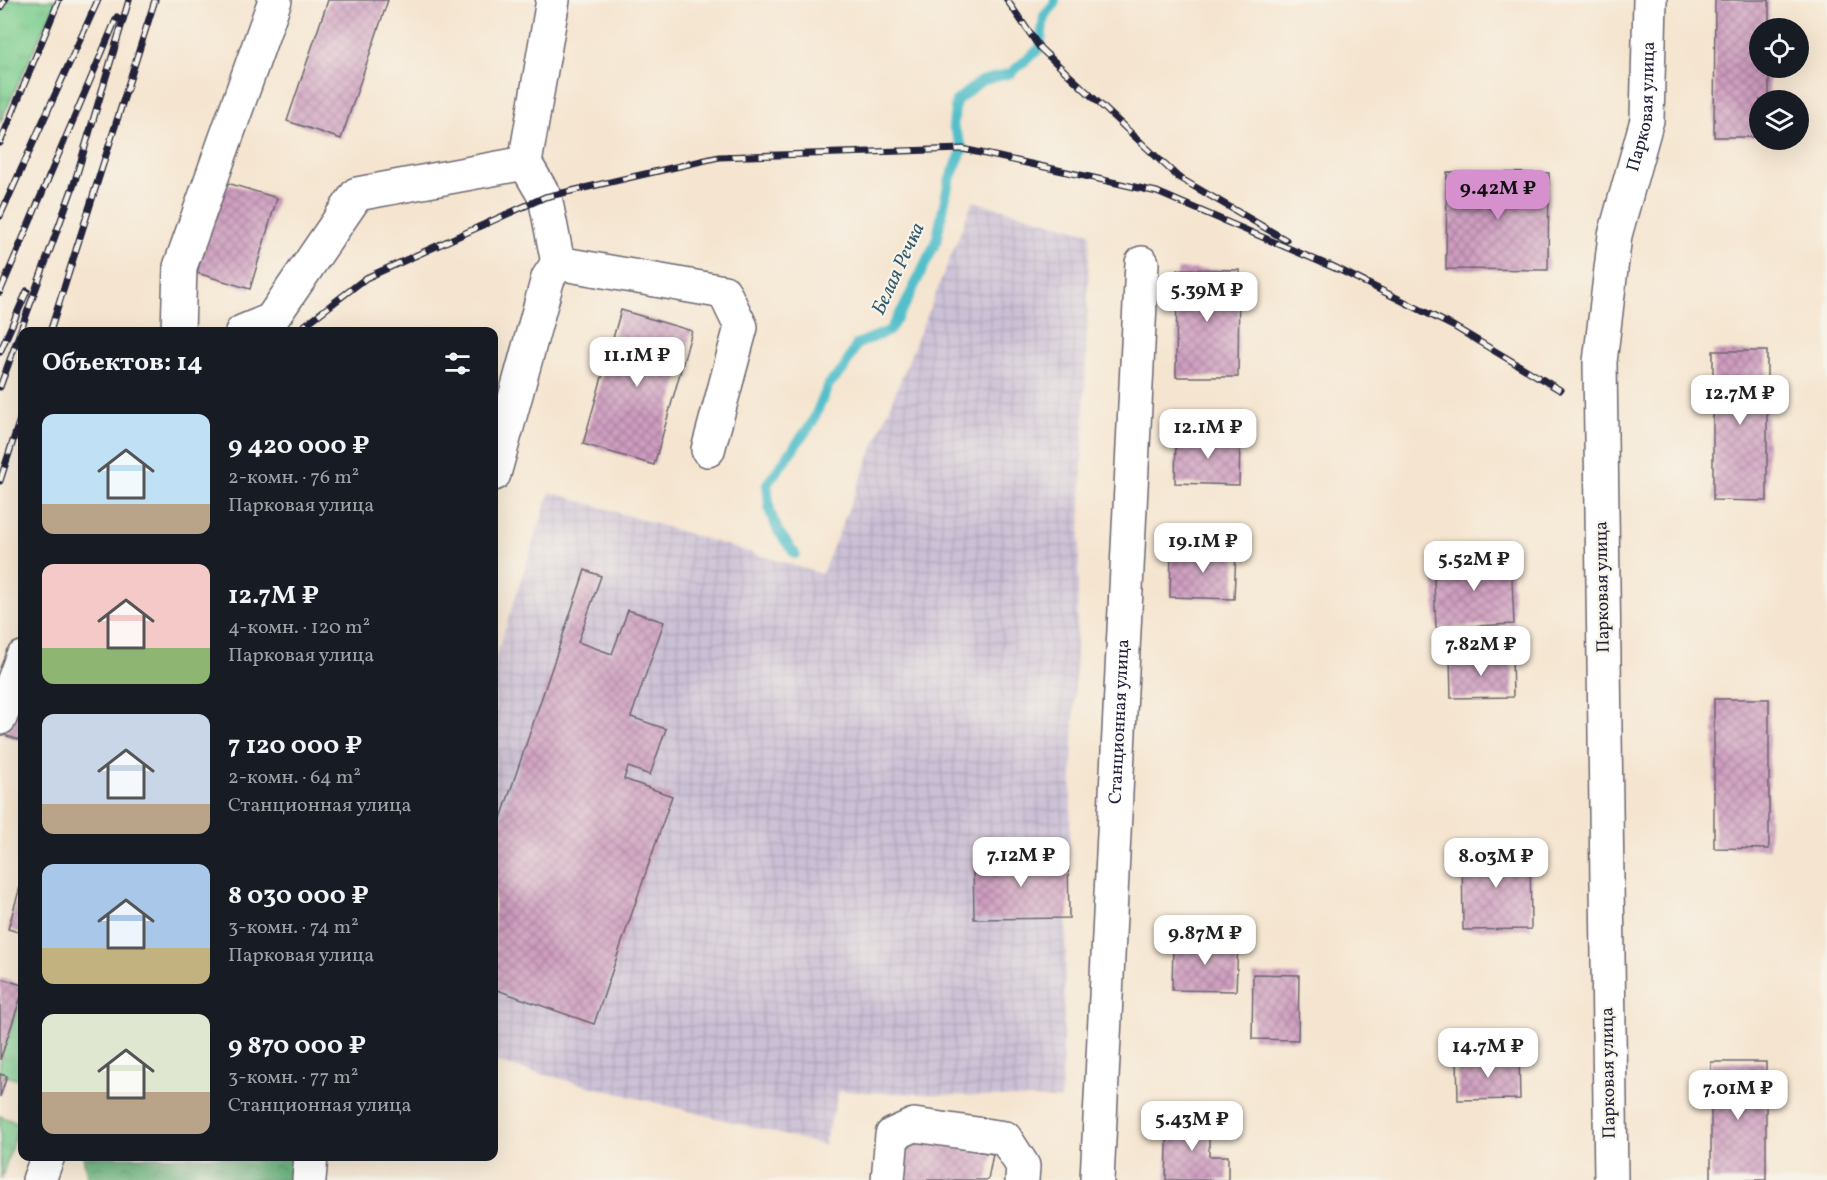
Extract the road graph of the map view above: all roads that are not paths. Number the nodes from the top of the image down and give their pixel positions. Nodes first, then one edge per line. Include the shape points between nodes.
1 (275, 0) edge
2 (553, 0) edge
3 (1650, 0) edge
4 (525, 163) junction
5 (558, 263) junction
6 (1142, 263) dead end
7 (178, 327) edge
8 (254, 327) edge
9 (708, 450) dead end
10 (498, 459) edge
11 (18, 669) edge
12 (0, 718) edge
13 (46, 1161) edge
14 (311, 1161) edge
15 (39, 1180) edge
16 (309, 1180) edge
17 (888, 1180) edge
18 (1022, 1180) edge
19 (1097, 1180) edge
20 (1611, 1180) edge

1 - 7 street via 180,267
2 - 4 street
3 - 20 street, Парковая улица via 1647,120 1615,235 1600,362
4 - 5 street via 545,197
4 - 8 street via 357,194 271,320
5 - 9 street via 724,292 741,327
5 - 10 street via 548,278
6 - 19 street, Станционная улица
11 - 12 street
13 - 15 street
14 - 16 street
17 - 18 street via 892,1135 914,1125 1005,1138 1023,1166

